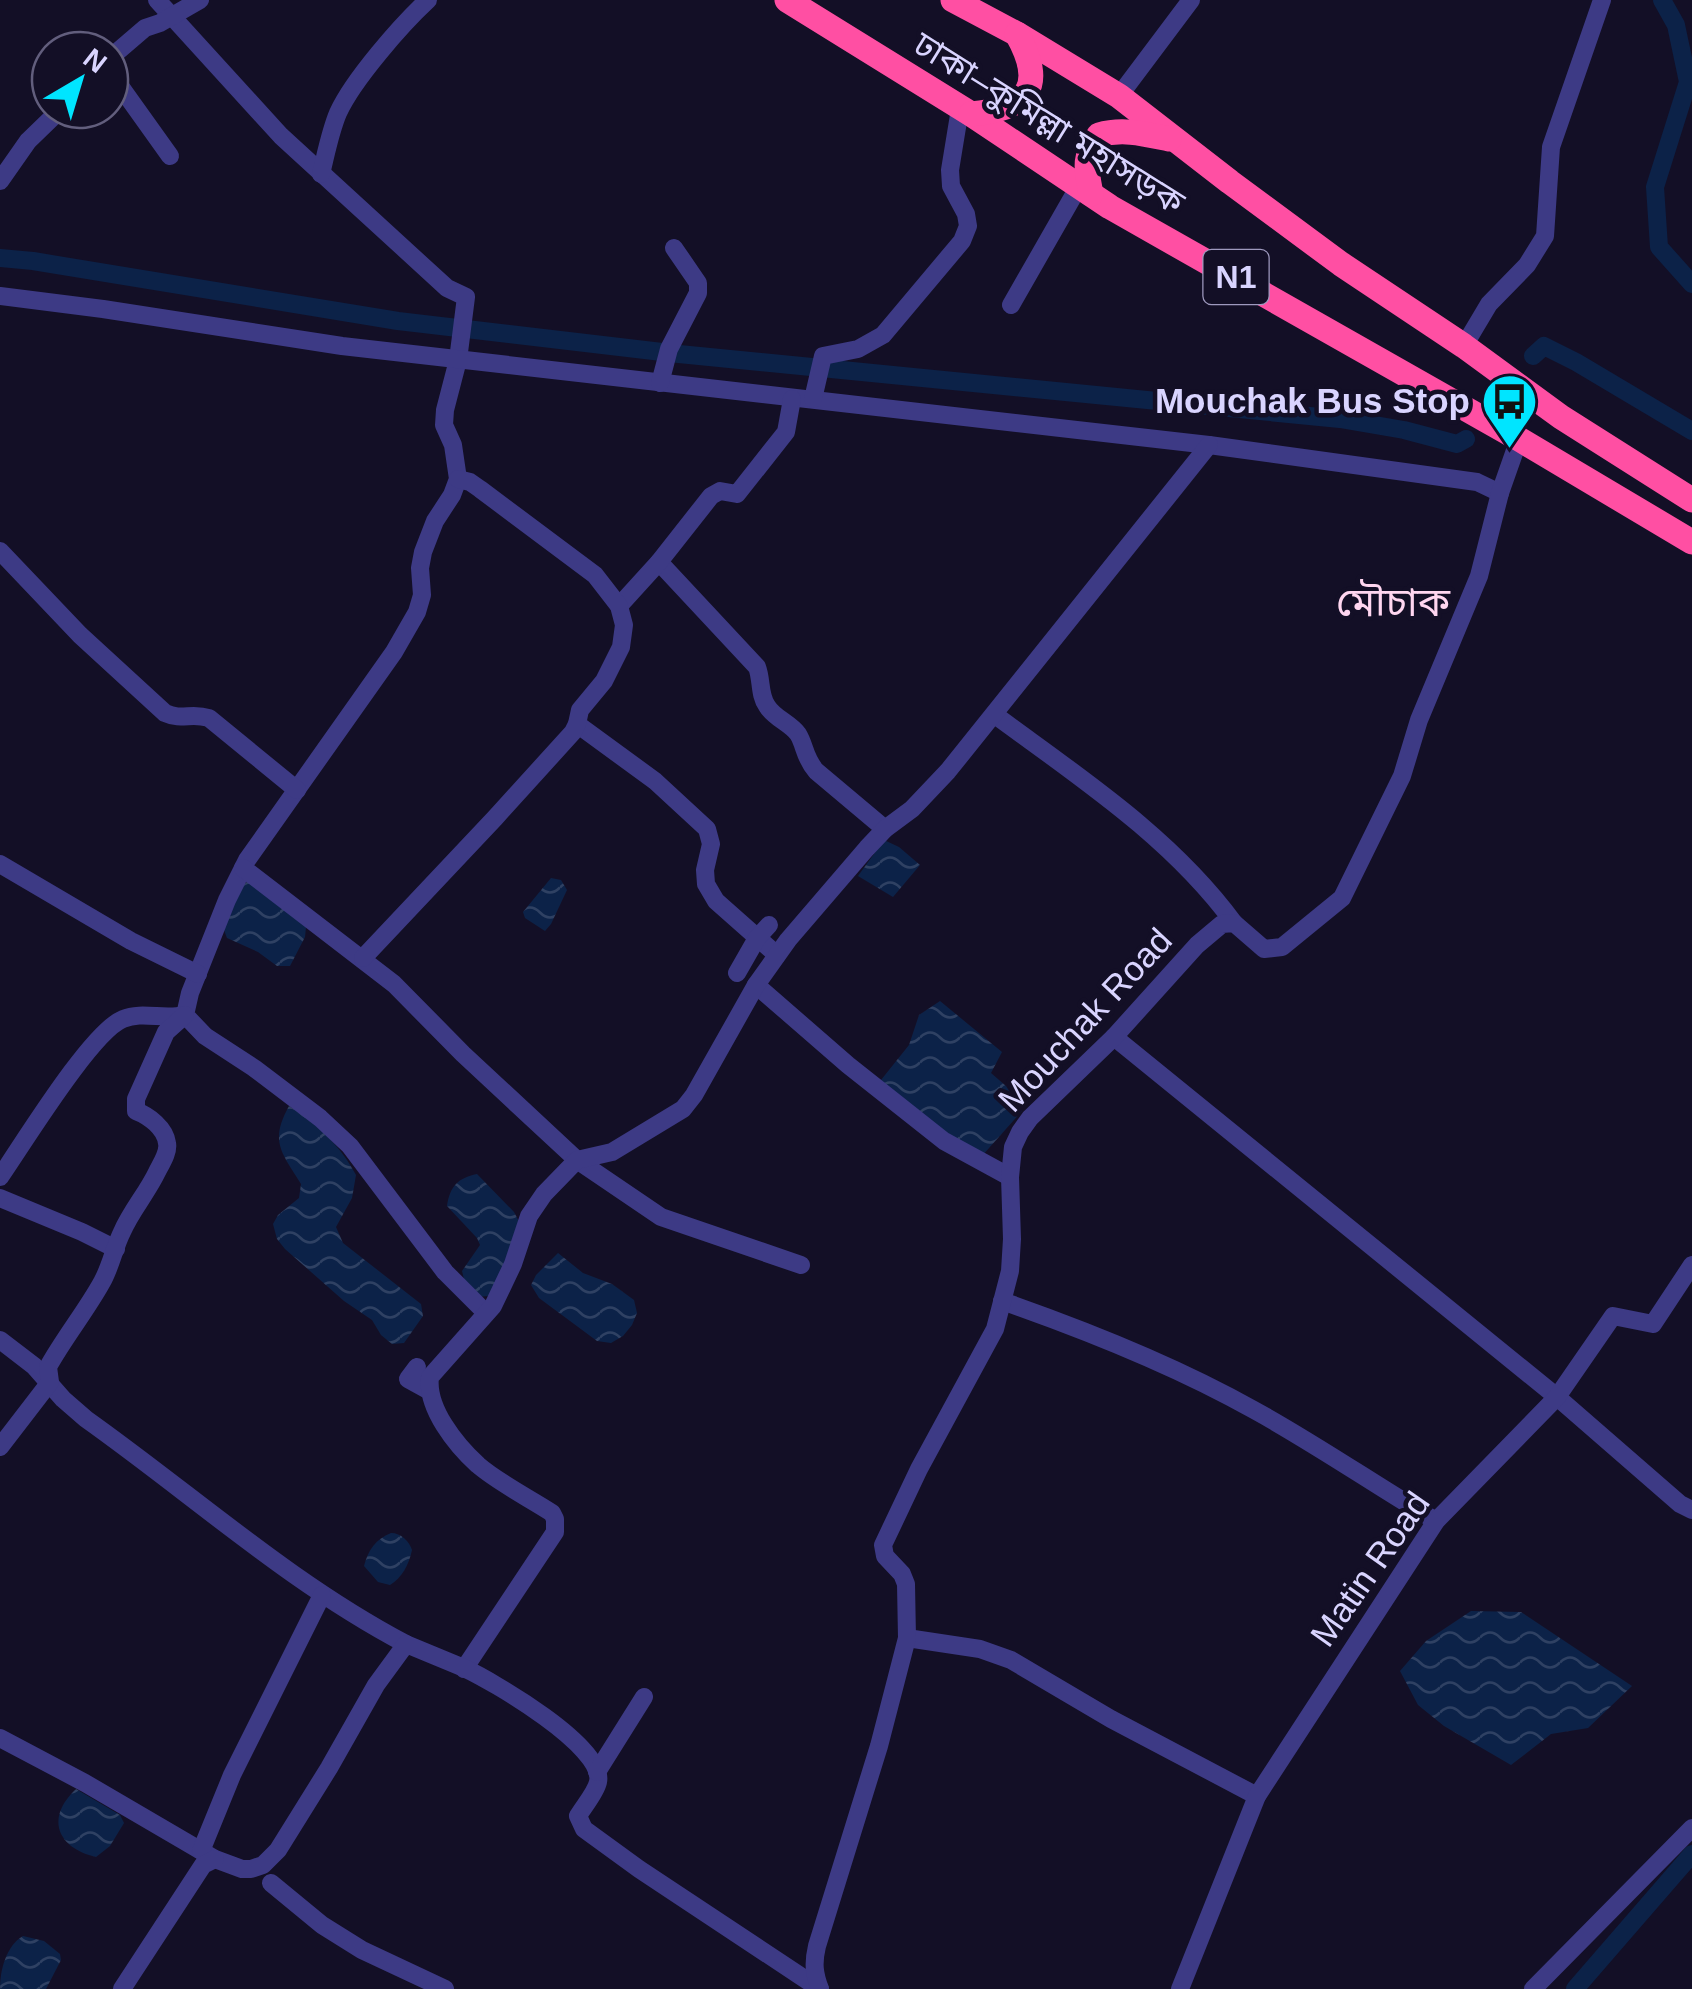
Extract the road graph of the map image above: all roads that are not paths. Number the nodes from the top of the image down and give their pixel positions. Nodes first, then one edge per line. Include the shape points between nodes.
1 (157, 0) edge
2 (200, 0) edge
3 (428, 0) edge
4 (787, 0) edge
5 (954, 0) edge
6 (1190, 0) edge
7 (1602, 0) edge
8 (170, 17) junction
9 (1017, 34) junction
10 (130, 41) edge
11 (1119, 96) junction
12 (130, 100) edge
13 (965, 112) junction
14 (40, 130) edge
15 (1177, 141) junction
16 (170, 156) dead end
17 (321, 174) junction
18 (0, 182) edge
19 (1084, 190) junction
20 (674, 248) dead end
21 (0, 296) edge
22 (1011, 305) dead end
23 (1464, 346) junction
24 (459, 352) junction
25 (664, 366) junction
26 (792, 399) junction
27 (813, 399) junction
28 (1519, 439) junction
29 (1209, 445) junction
30 (458, 479) junction
31 (1500, 493) junction
32 (1689, 498) edge
33 (1692, 542) edge
34 (1, 554) edge
35 (659, 562) junction
36 (619, 606) junction
37 (995, 715) junction
38 (578, 724) junction
39 (297, 790) junction
40 (886, 829) junction
41 (0, 864) edge
42 (243, 868) junction
43 (1234, 923) junction
44 (763, 932) junction
45 (777, 955) junction
46 (362, 958) junction
47 (737, 973) dead end
48 (198, 974) junction
49 (756, 985) junction
50 (185, 1015) junction
51 (1114, 1037) junction
52 (577, 1160) junction
53 (0, 1177) edge
54 (1010, 1177) junction
55 (0, 1198) edge
56 (116, 1249) junction
57 (801, 1264) dead end
58 (1692, 1265) edge
59 (1002, 1300) junction
60 (486, 1313) junction
61 (0, 1340) edge
62 (417, 1367) dead end
63 (50, 1382) junction
64 (428, 1390) junction
65 (1557, 1398) junction
66 (0, 1448) edge
67 (1692, 1510) edge
68 (1436, 1521) junction
69 (322, 1595) junction
70 (907, 1638) junction
71 (406, 1644) junction
72 (464, 1668) junction
73 (644, 1697) dead end
74 (0, 1738) edge
75 (597, 1772) junction
76 (1257, 1796) junction
77 (1692, 1828) edge
78 (208, 1855) junction
79 (271, 1883) dead end
80 (819, 1985) edge
81 (122, 1989) edge
82 (445, 1989) edge
83 (1180, 1989) edge
84 (1532, 1989) edge

1 - 8 street
2 - 8 street
3 - 17 street via 353,88 338,113
4 - 13 highway, ঢাকা–কুমিল্লা মহাসড়ক / N1
5 - 9 highway, ঢাকা–কুমিল্লা মহাসড়ক / N1
6 - 11 street
7 - 23 street via 1550,147 1545,236
8 - 10 street
8 - 17 street
9 - 11 highway, ঢাকা–কুমিল্লা মহাসড়ক / N1
9 - 13 highway via 1031,67 1025,95 993,112
11 - 15 highway, ঢাকা–কুমিল্লা মহাসড়ক / N1
12 - 16 street
13 - 19 highway, ঢাকা–কুমিল্লা মহাসড়ক / N1
13 - 27 street via 950,170 966,214 962,241 883,335 858,350 823,356
14 - 18 street
15 - 19 highway via 1138,132 1098,135 1089,149
15 - 23 highway, ঢাকা–কুমিল্লা মহাসড়ক / N1
17 - 24 street via 447,288 466,297
19 - 22 street
19 - 28 highway, ঢাকা–কুমিল্লা মহাসড়ক / N1
20 - 25 street via 698,282 698,293
21 - 24 street via 342,346
23 - 32 highway, ঢাকা–কুমিল্লা মহাসড়ক / N1 via 1561,418
24 - 25 street
24 - 30 street via 444,425
25 - 26 street
26 - 27 street
26 - 35 street via 786,432 745,486 737,494 711,496
27 - 29 street
28 - 31 street
28 - 33 highway, ঢাকা–কুমিল্লা মহাসড়ক / N1
29 - 31 street via 1477,482
29 - 37 street
30 - 36 street via 578,561
30 - 39 street via 422,552 417,612
31 - 43 street via 1479,576 1418,720 1402,776 1342,898 1282,946 1264,949
34 - 39 street via 166,713 208,718
35 - 36 street
35 - 40 street via 757,667 767,707 798,734 806,760
36 - 38 street via 622,647 580,710
37 - 40 street via 912,810
37 - 43 street via 1118,806 1193,873
38 - 44 street via 707,829 712,844 706,884 716,902
38 - 46 street
39 - 42 street
40 - 45 street
41 - 48 street via 130,942
42 - 46 street
42 - 48 street
43 - 51 street, Mouchak Road via 1222,924 1198,945
44 - 45 street
44 - 47 street
45 - 49 street
46 - 52 street
48 - 50 street
49 - 52 street via 683,1108 612,1152
49 - 54 street via 944,1141
50 - 53 street via 129,1016 114,1023
50 - 56 street via 166,1032 136,1099 136,1111 161,1130 166,1151
50 - 60 street via 350,1146 445,1272
51 - 54 street, Mouchak Road via 1030,1118 1013,1147
51 - 65 street
52 - 57 street via 661,1217
52 - 60 street via 528,1216 514,1264
54 - 59 street, Mouchak Road via 1010,1271
55 - 56 street
56 - 63 street via 48,1367
58 - 65 street, Matin Road via 1653,1324 1613,1316
59 - 68 street via 1092,1333 1250,1408
59 - 70 street, Mouchak Road via 995,1329 883,1545 906,1584
60 - 64 street via 430,1377
61 - 63 street
62 - 64 street via 408,1379
63 - 66 street
63 - 69 street via 86,1419
64 - 72 street via 448,1431 478,1465 555,1519 555,1532
65 - 67 street
65 - 68 street, Matin Road
68 - 76 street, Matin Road
69 - 71 street
69 - 78 street via 232,1774
70 - 76 street via 1010,1660
70 - 80 street via 817,1946
71 - 72 street
71 - 78 street via 278,1850 251,1869
72 - 75 street via 570,1737
73 - 75 street
74 - 78 street
75 - 80 street via 578,1816 584,1828
76 - 83 street, Matin Road
77 - 84 street
78 - 81 street
79 - 82 street via 322,1926

